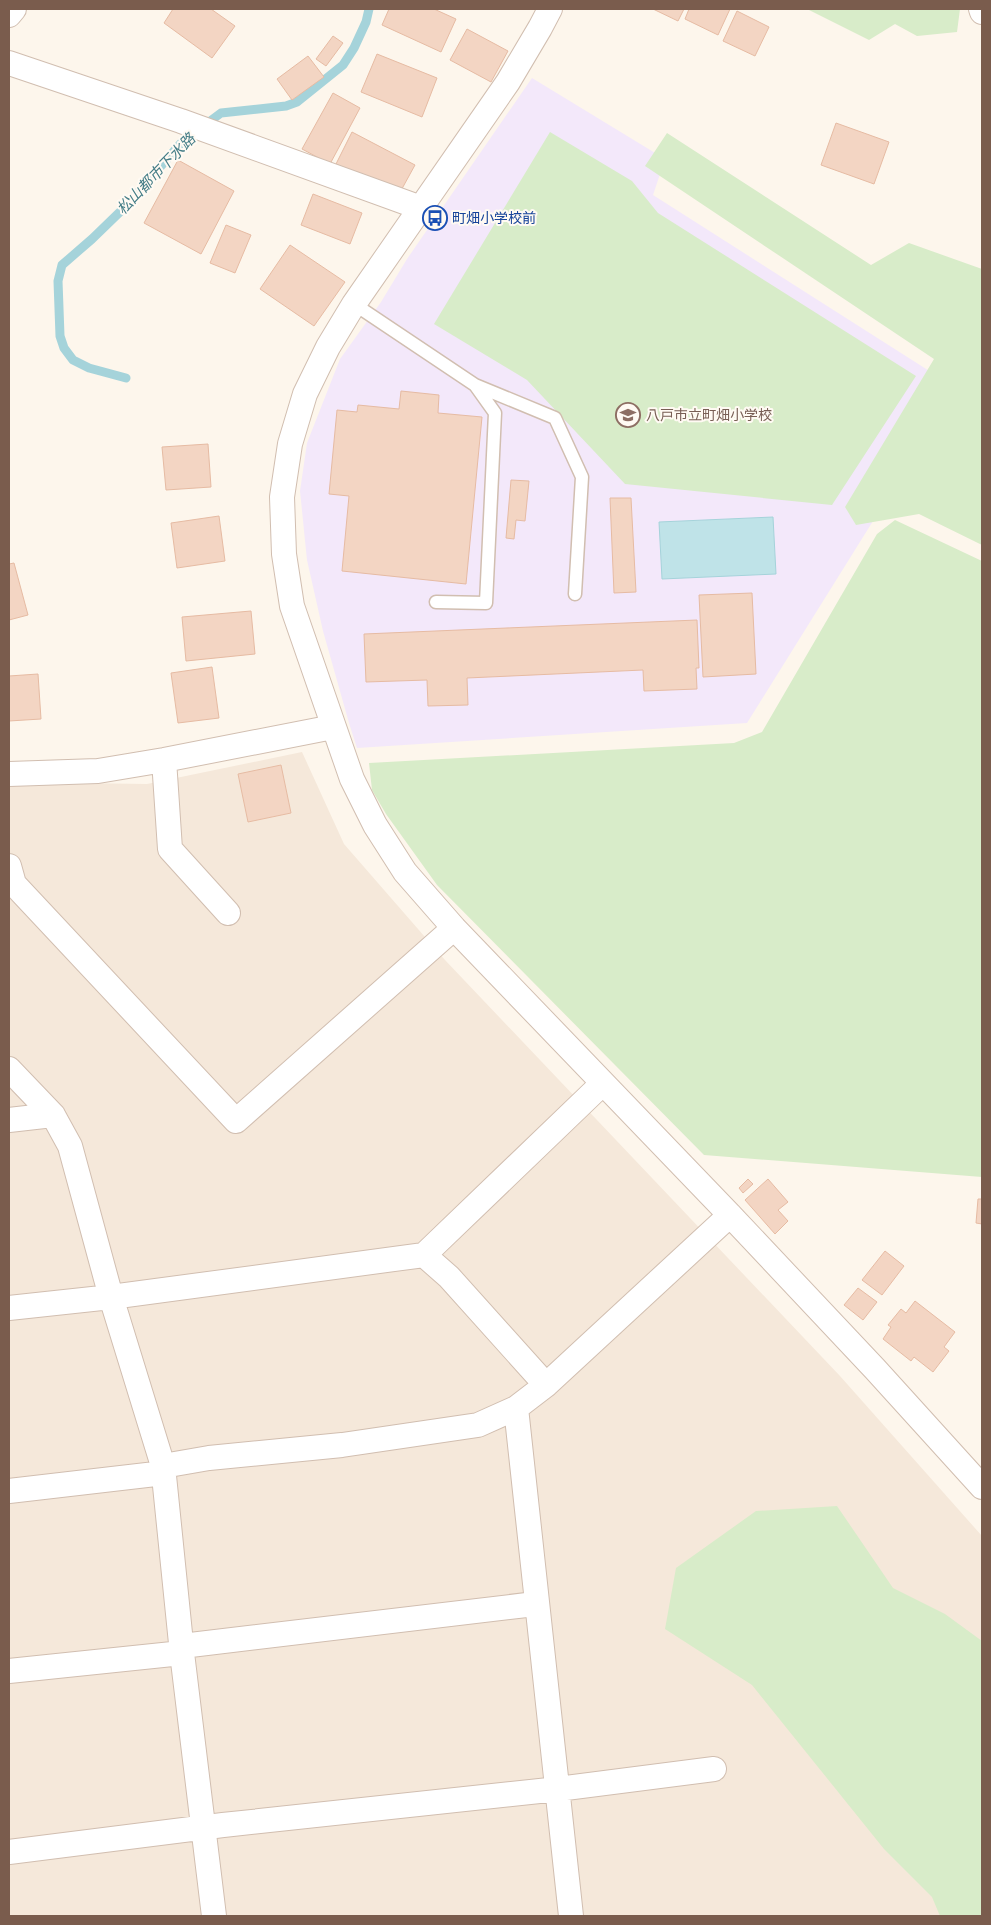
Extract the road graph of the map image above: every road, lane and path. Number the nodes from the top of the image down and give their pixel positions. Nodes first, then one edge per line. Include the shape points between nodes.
1 (14, 9) edge
2 (550, 9) edge
3 (9, 15) edge
4 (9, 63) edge
5 (421, 208) junction
6 (354, 304) junction
7 (475, 385) junction
8 (575, 594) dead end
9 (436, 602) dead end
10 (333, 727) junction
11 (164, 760) junction
12 (9, 774) edge
13 (9, 866) edge
14 (228, 913) dead end
15 (454, 928) junction
16 (9, 1069) edge
17 (602, 1084) junction
18 (53, 1115) junction
19 (9, 1120) edge
20 (730, 1215) junction
21 (424, 1255) junction
22 (111, 1297) junction
23 (9, 1308) edge
24 (546, 1385) junction
25 (516, 1408) junction
26 (164, 1470) junction
27 (982, 1488) edge
28 (9, 1491) edge
29 (535, 1604) junction
30 (182, 1650) junction
31 (9, 1671) edge
32 (714, 1769) dead end
33 (558, 1790) junction
34 (205, 1827) junction
35 (9, 1852) edge
36 (214, 1916) edge
37 (571, 1916) edge

1 - 3 street
2 - 5 street via 508,82
4 - 5 street
5 - 6 street
6 - 7 lane
6 - 10 street via 305,394 290,444 282,497 284,554 292,606
7 - 8 lane via 555,418 582,477
7 - 9 lane via 494,413 486,603
10 - 11 street
10 - 15 street via 352,779 374,825 405,872
11 - 12 street via 98,771
11 - 14 street via 170,849
13 - 15 street via 14,884 236,1121
15 - 17 street
16 - 18 street
17 - 20 street
17 - 21 street
18 - 19 street
18 - 22 street via 70,1146
20 - 24 street
20 - 27 street
21 - 22 street
21 - 24 street via 449,1277
22 - 23 street
22 - 26 street
24 - 25 street
25 - 26 street via 478,1424 342,1445 209,1458
25 - 29 street
26 - 28 street
26 - 30 street
29 - 30 street
29 - 33 street
30 - 31 street
30 - 34 street
32 - 33 street
33 - 34 street
33 - 37 street
34 - 35 street
34 - 36 street

